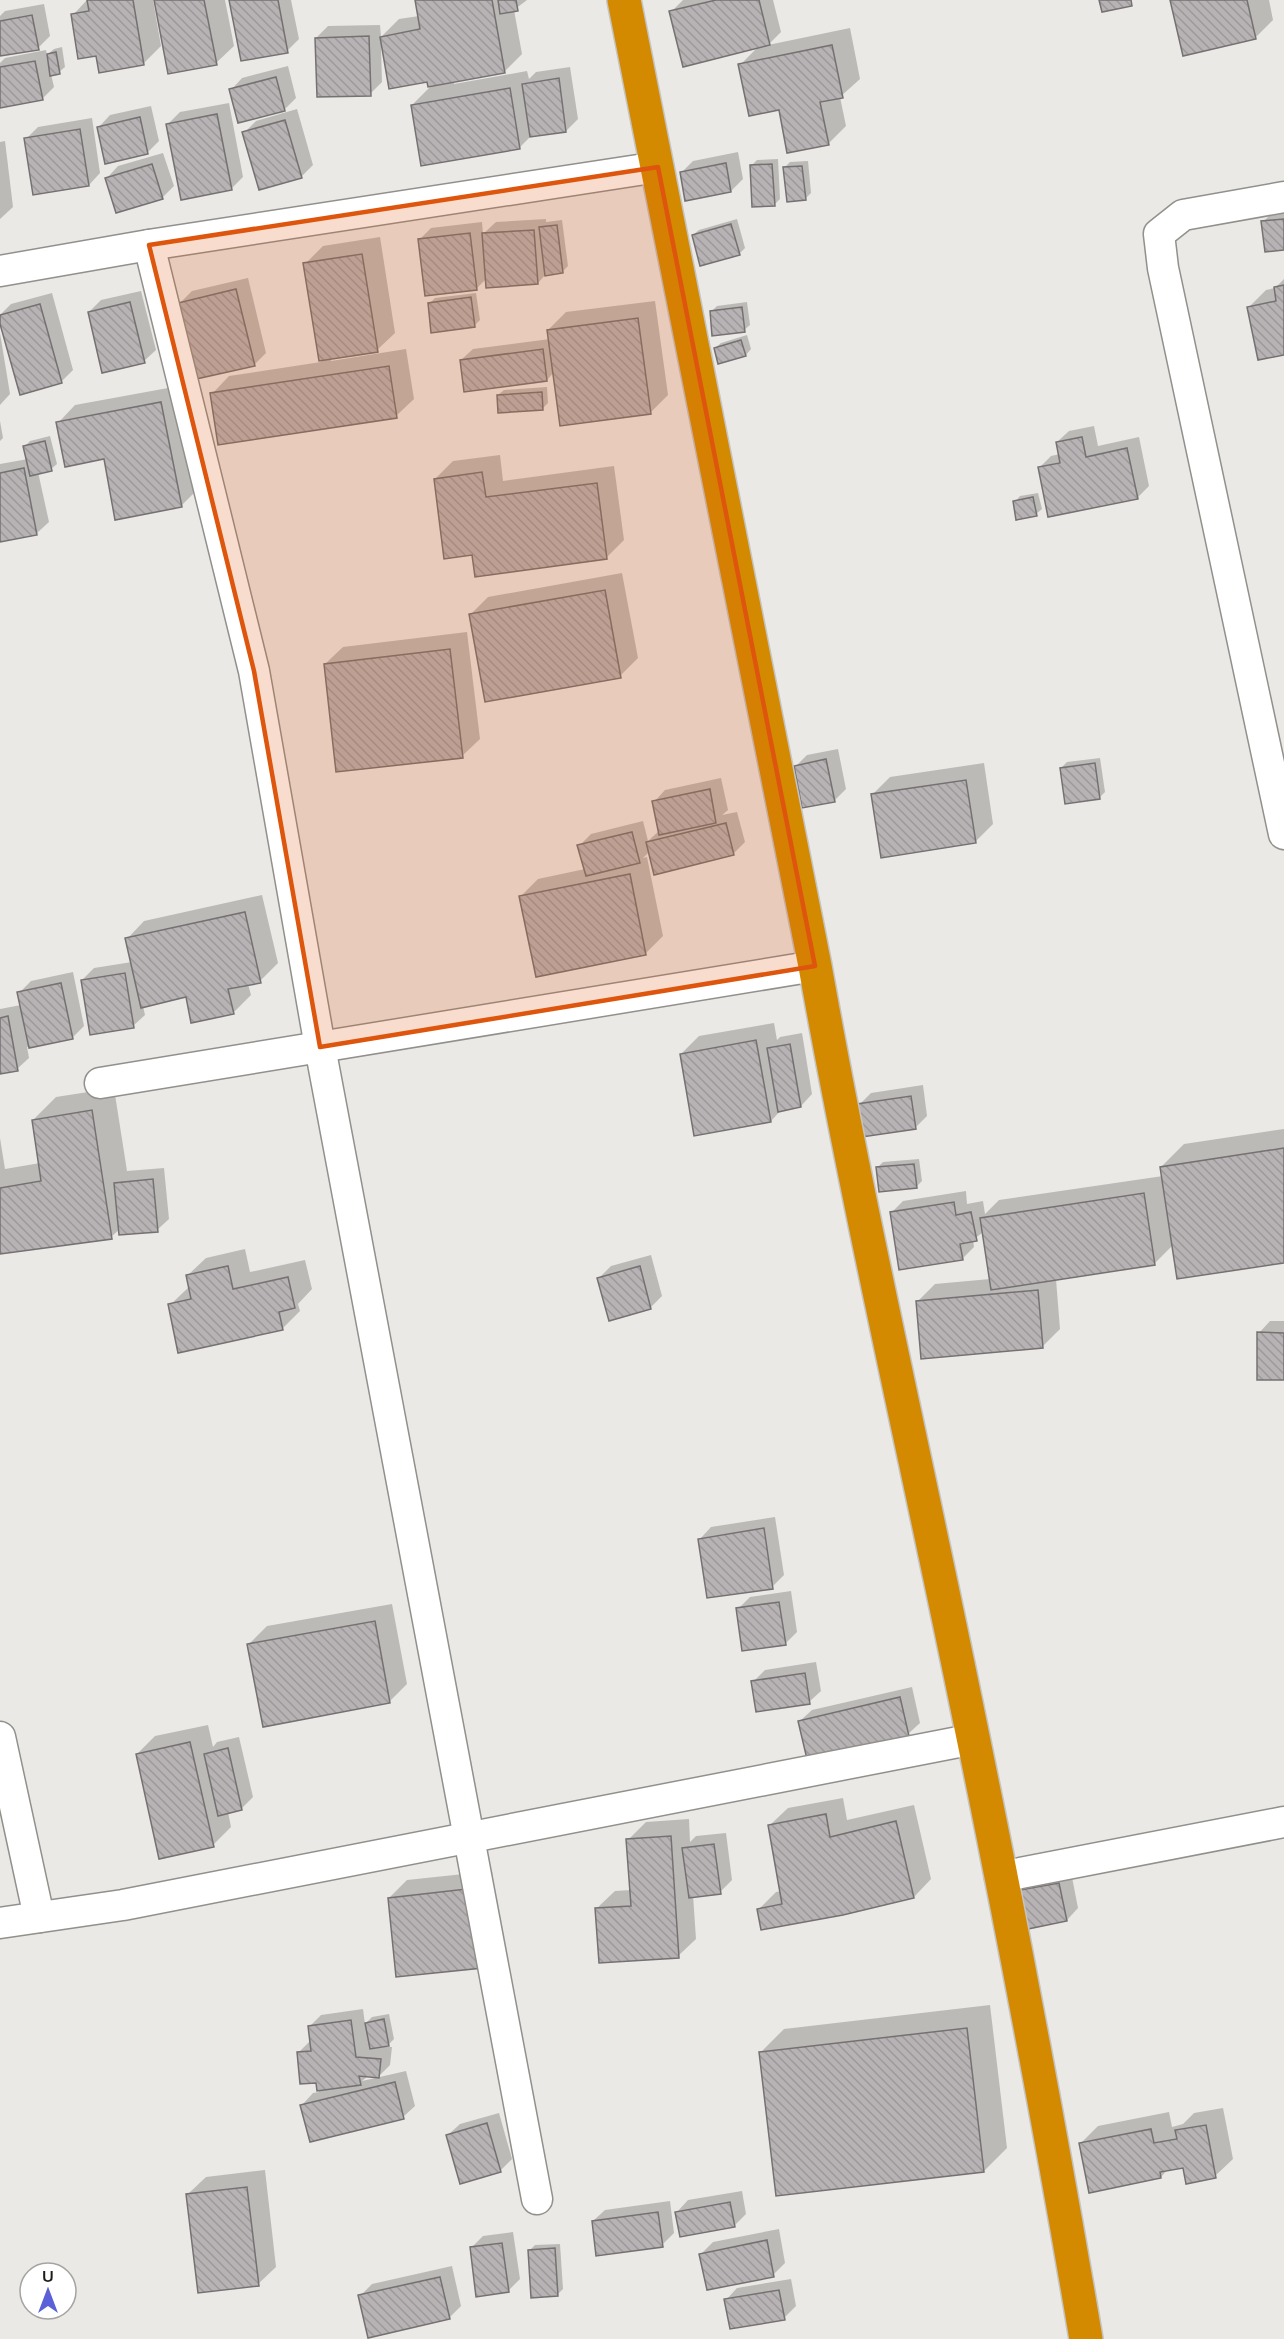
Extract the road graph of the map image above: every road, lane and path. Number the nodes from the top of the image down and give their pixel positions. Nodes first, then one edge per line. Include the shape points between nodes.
1 (624, 0) edge
2 (658, 167) junction
3 (1284, 197) edge
4 (149, 245) junction
5 (0, 271) edge
6 (1284, 834) edge
7 (814, 966) junction
8 (320, 1047) junction
9 (100, 1083) dead end
10 (0, 1737) edge
11 (974, 1739) junction
12 (1284, 1822) edge
13 (470, 1837) junction
14 (1000, 1877) junction
15 (39, 1917) junction
16 (0, 1923) edge
17 (537, 2199) dead end
18 (1086, 2339) edge

1 - 2 highway
2 - 4 street
2 - 7 highway
3 - 6 street via 1183,215 1159,234
4 - 5 street
4 - 8 street via 254,671
7 - 8 street
7 - 11 highway via 841,1114
8 - 9 street
8 - 13 street
10 - 15 street
11 - 13 street
11 - 14 highway
12 - 14 street
13 - 15 street via 123,1905
13 - 17 street
14 - 18 highway via 1058,2172
15 - 16 street

